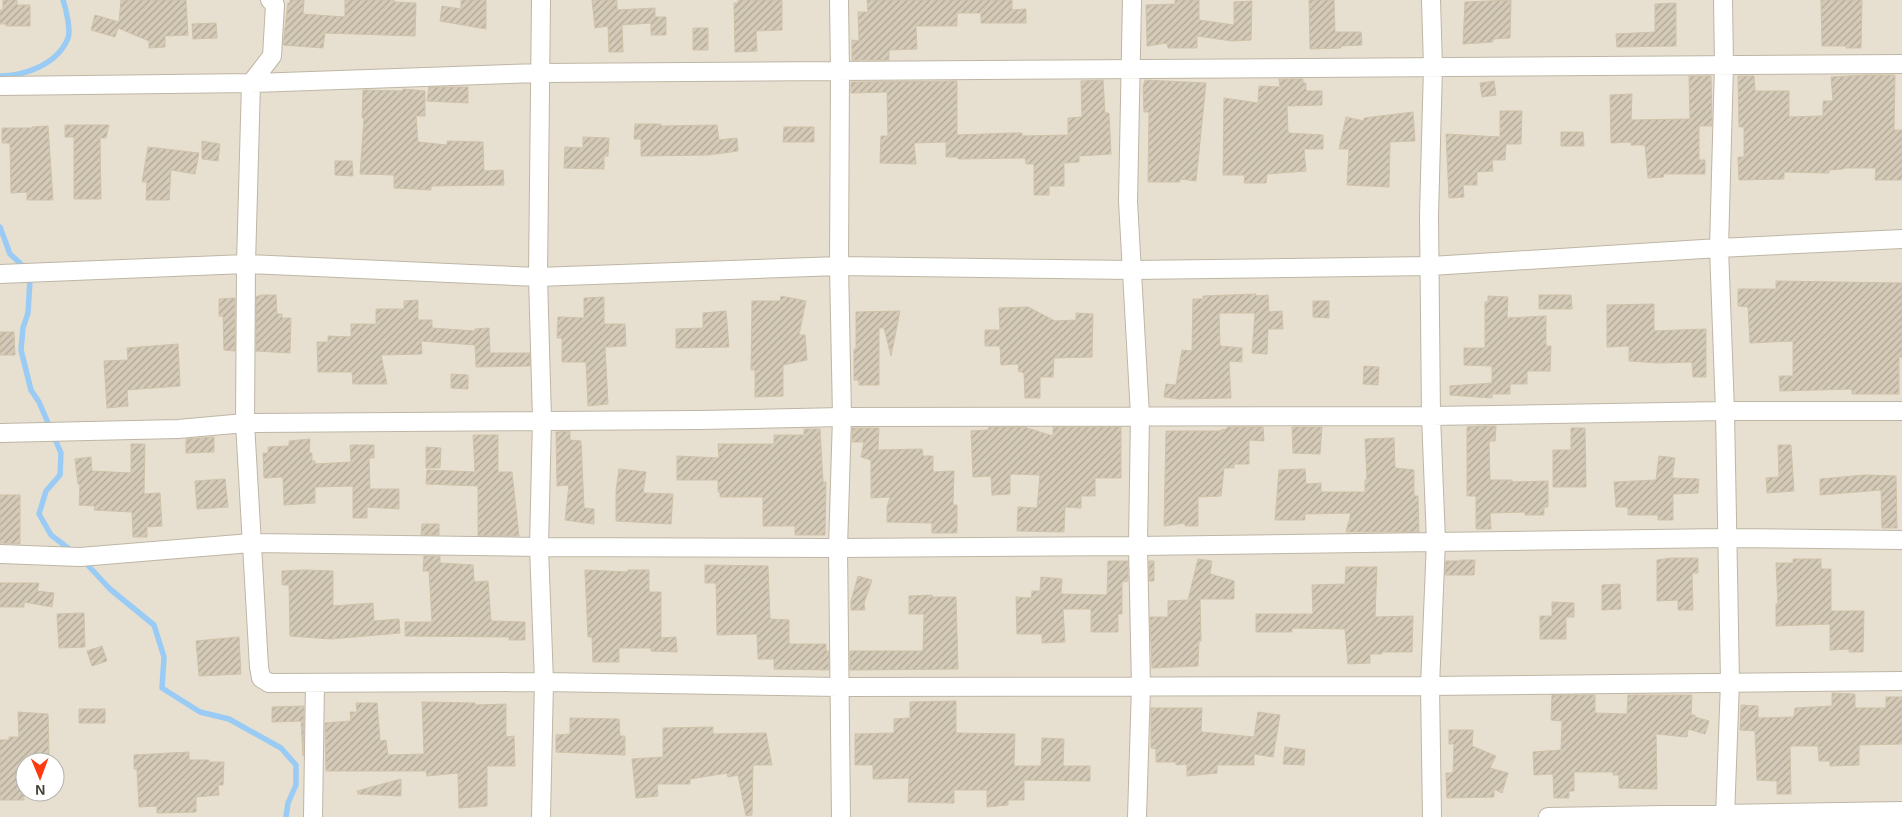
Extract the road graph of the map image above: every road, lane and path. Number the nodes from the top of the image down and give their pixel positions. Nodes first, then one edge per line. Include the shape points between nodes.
1 (270, 0) edge
2 (541, 0) edge
3 (839, 0) edge
4 (1132, 0) edge
5 (1431, 0) edge
6 (1723, 0) edge
7 (1902, 64) edge
8 (1724, 65) junction
9 (1433, 67) junction
10 (1132, 69) junction
11 (840, 71) junction
12 (540, 72) junction
13 (251, 83) junction
14 (0, 86) edge
15 (1902, 239) edge
16 (1719, 248) junction
17 (246, 264) junction
18 (839, 266) junction
19 (1431, 266) junction
20 (1132, 270) junction
21 (0, 274) edge
22 (538, 277) junction
23 (1725, 411) junction
24 (1902, 411) edge
25 (1140, 415) junction
26 (1431, 416) junction
27 (842, 417) junction
28 (542, 420) junction
29 (246, 423) junction
30 (0, 433) edge
31 (1726, 538) junction
32 (1902, 540) edge
33 (1436, 541) junction
34 (252, 543) junction
35 (1138, 546) junction
36 (539, 547) junction
37 (838, 548) junction
38 (0, 554) edge
39 (1902, 680) edge
40 (544, 682) junction
41 (1730, 682) junction
42 (315, 683) junction
43 (1141, 686) junction
44 (1430, 686) junction
45 (839, 687) junction
46 (1902, 811) edge
47 (1725, 816) edge
48 (313, 817) edge
49 (541, 817) edge
50 (841, 817) edge
51 (1137, 817) edge
52 (1432, 817) edge
53 (1548, 817) edge

1 - 13 street via 275,5 272,56
2 - 12 street
3 - 11 street
4 - 10 street
5 - 9 street
6 - 8 street
7 - 8 street
8 - 9 street
8 - 16 street
9 - 10 street
9 - 19 street via 1429,215
10 - 11 street
10 - 20 street via 1128,201
11 - 12 street
11 - 18 street
12 - 13 street
12 - 22 street
13 - 14 street
13 - 17 street
15 - 16 street
16 - 19 street
16 - 23 street
17 - 21 street
17 - 22 street
17 - 29 street
18 - 20 street
18 - 22 street
18 - 27 street
19 - 20 street
19 - 26 street
20 - 25 street
22 - 28 street
23 - 24 street
23 - 26 street
23 - 31 street
25 - 26 street
25 - 27 street
25 - 35 street
26 - 33 street
27 - 28 street
27 - 37 street
28 - 29 street
28 - 36 street
29 - 30 street via 178,429
29 - 34 street
31 - 32 street
31 - 33 street
31 - 41 street
33 - 35 street
33 - 44 street
34 - 36 street
34 - 38 street via 80,557
34 - 42 street via 261,678 269,683
35 - 37 street
35 - 43 street
36 - 37 street
36 - 40 street
37 - 45 street
39 - 41 street
40 - 42 street
40 - 45 street
40 - 49 street
41 - 44 street
41 - 47 street
42 - 48 street
43 - 44 street
43 - 45 street
43 - 51 street
44 - 52 street
45 - 50 street
46 - 47 street
47 - 53 street

